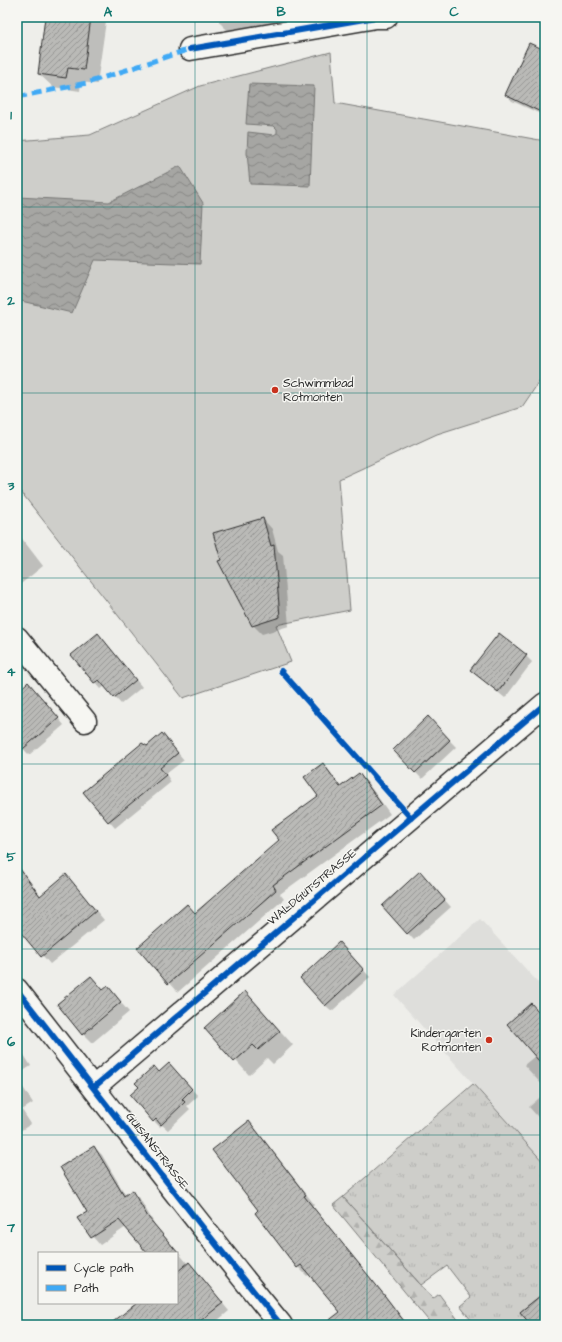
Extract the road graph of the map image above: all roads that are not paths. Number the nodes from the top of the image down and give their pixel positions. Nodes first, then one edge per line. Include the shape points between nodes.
1 (376, 17) edge
2 (386, 17) edge
3 (190, 49) dead end
4 (17, 638) edge
5 (545, 704) edge
6 (85, 721) dead end
7 (17, 990) edge
8 (94, 1087) junction
9 (282, 1325) edge

1 - 2 street
1 - 3 street
4 - 6 street
5 - 8 street, WALDGUTSTRASSE
7 - 8 street, GUISANSTRASSE
8 - 9 street, GUISANSTRASSE via 160,1174

